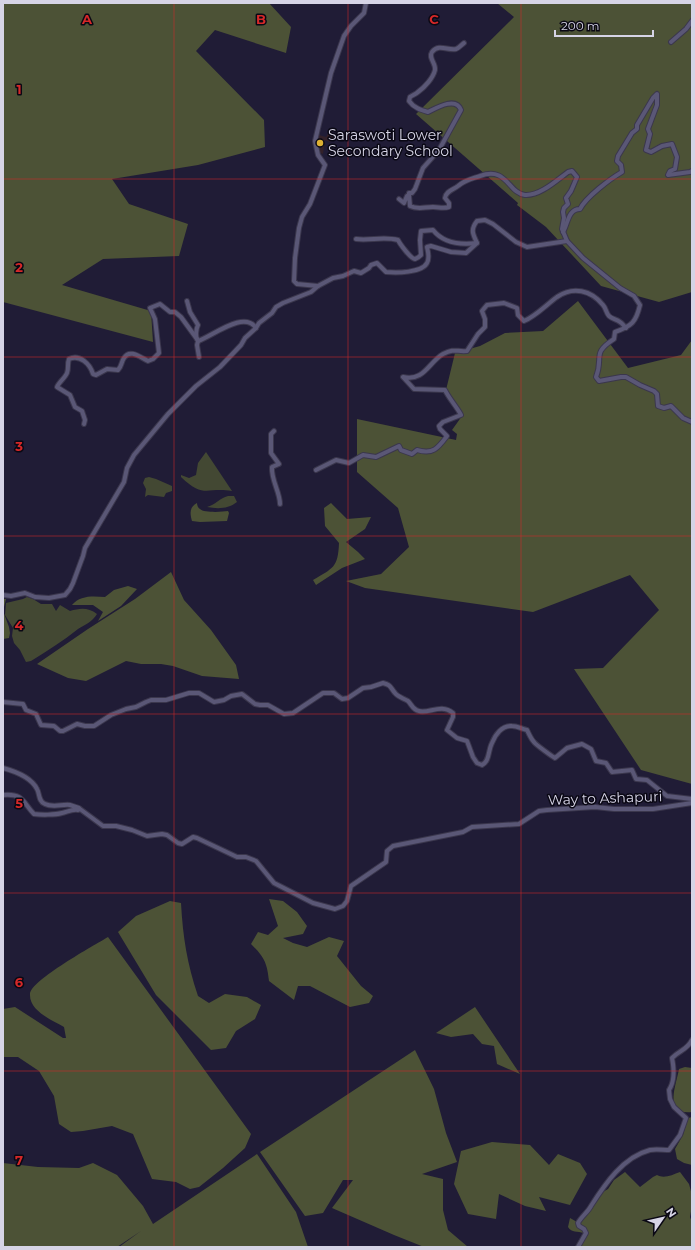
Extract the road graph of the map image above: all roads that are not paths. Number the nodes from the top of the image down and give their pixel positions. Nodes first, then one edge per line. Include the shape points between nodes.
1 (366, 3) edge
2 (692, 21) edge
3 (671, 42) dead end
4 (464, 44) dead end
5 (692, 171) edge
6 (410, 195) junction
7 (399, 199) dead end
8 (563, 232) junction
9 (356, 239) dead end
10 (567, 241) junction
11 (478, 243) junction
12 (318, 286) junction
13 (187, 301) dead end
14 (256, 328) junction
15 (626, 328) junction
16 (197, 340) junction
17 (198, 357) dead end
18 (692, 422) edge
19 (84, 424) dead end
20 (274, 432) dead end
21 (316, 470) dead end
22 (280, 504) dead end
23 (3, 595) edge
24 (3, 702) edge
25 (3, 768) edge
26 (3, 795) edge
27 (692, 799) edge
28 (692, 803) edge
29 (80, 809) junction
30 (692, 1040) edge
31 (578, 1247) edge

1 - 12 street via 364,13 344,36 330,73 315,141 318,155 325,165 299,228 294,281 297,284
2 - 3 street
4 - 6 street via 452,50 436,48 431,57 435,68 429,81 410,97 411,104 428,112 448,103 457,105 461,110 439,150 423,168
5 - 8 street via 668,175 670,170 675,169 677,157 672,144 651,152 646,150 650,134 648,129 657,105 657,94 618,156 617,161 622,172 601,187 580,209 572,212
6 - 7 street via 404,203
6 - 8 street via 410,206 444,209 449,207 445,195 464,181 487,173 498,174 518,192 527,195 541,190 572,171 577,177 566,198 568,204 563,212
8 - 10 street
9 - 11 street via 398,240 414,259 421,255 421,231 425,230 433,230 437,236 451,243
10 - 11 street via 527,247 485,220 477,221 473,227
10 - 15 street via 583,258 634,296 640,305 637,318
11 - 12 street via 466,252 427,247 428,261 416,270 386,272 377,263 361,273 349,272
12 - 14 street via 312,292 276,307
13 - 16 street via 198,325
14 - 16 street via 254,324 242,321
14 - 23 street via 220,367 168,414 134,455 127,468 124,482 85,548 70,590 65,595 49,598 25,593
15 - 18 street via 615,332 614,339 598,354 600,368 596,377 599,381 626,377 654,390 658,406 671,406 683,418
15 - 21 street via 607,315 604,306 596,298 578,290 558,296 524,321 518,315 517,308 504,303 487,305 482,311 485,327 468,351 454,350 441,355 422,374 403,377 414,388 444,390 460,411 461,415 439,426 447,436 439,447 425,453 417,450 412,454 401,450 399,446 376,457 363,456 349,463 336,460
16 - 17 street
16 - 19 street via 182,317 160,304 150,308 155,319 159,354 153,359 148,361 137,354 130,354 123,359 118,370 107,369 96,375 81,359 69,359 67,374 57,387 70,395 75,407 82,411
20 - 22 street via 271,434 271,453 279,464 272,467 272,472 280,495
24 - 27 street via 23,704 26,710 36,714 41,725 54,726 63,731 76,724 94,726 111,714 151,700 166,700 189,693 199,693 214,702 242,694 255,704 268,705 284,714 293,713 322,693 334,693 342,699 363,688 384,683 390,685 395,693 421,712 436,708 453,712 447,730 457,738 468,741 473,757 482,765 488,759 491,743 501,728 511,725 527,730 533,742 552,757 555,758 567,748 582,744 591,749 596,761 606,764 612,772 632,770 636,779 647,780 667,796
25 - 29 street via 16,772 30,781 37,788 41,801 46,804 70,805
26 - 29 street via 21,798 34,814 60,814
28 - 29 street, Way to Ashapuri via 653,809 595,807 539,811 519,824 472,827 463,832 393,846 387,851 386,862 351,886 347,901 335,909 313,903 274,884 256,861 238,857 193,837 182,844 162,834 147,836 116,826 103,826
30 - 31 street via 689,1047 672,1058 674,1073 669,1090 670,1099 674,1107 686,1118 680,1135 669,1150 652,1150 640,1154 622,1166 600,1190 578,1223 586,1233

